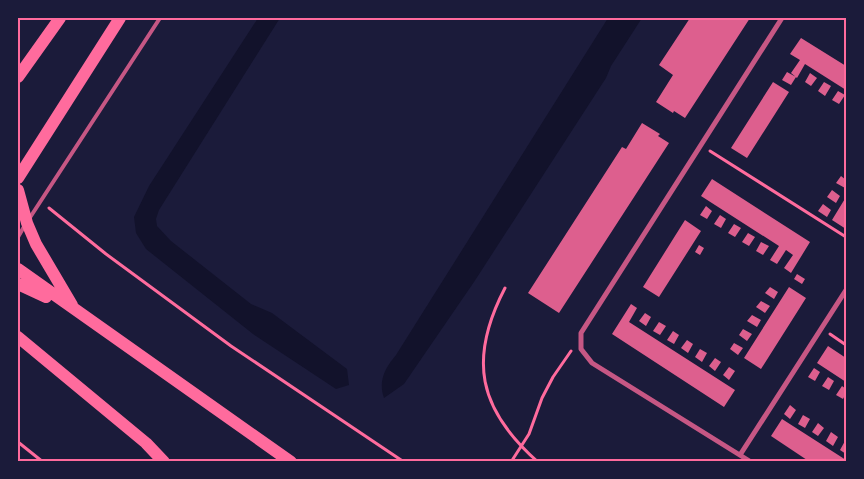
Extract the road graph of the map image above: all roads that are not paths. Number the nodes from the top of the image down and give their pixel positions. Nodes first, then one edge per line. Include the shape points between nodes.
1 (60, 18) edge
2 (120, 18) edge
3 (160, 18) edge
4 (782, 18) edge
5 (18, 77) edge
6 (18, 178) edge
7 (18, 190) edge
8 (26, 223) junction
9 (18, 237) edge
10 (18, 269) edge
11 (18, 284) edge
12 (846, 290) edge
13 (76, 311) junction
14 (18, 338) edge
15 (740, 454) junction
16 (164, 462) edge
17 (291, 462) edge
18 (751, 462) edge

1 - 5 main road
2 - 6 main road
3 - 8 lane
4 - 15 street via 581,332 581,349 592,363
7 - 8 main road
8 - 9 lane
8 - 13 main road via 44,260
10 - 13 main road
11 - 13 main road
12 - 15 street
13 - 17 main road
14 - 16 main road via 146,443
15 - 18 street

